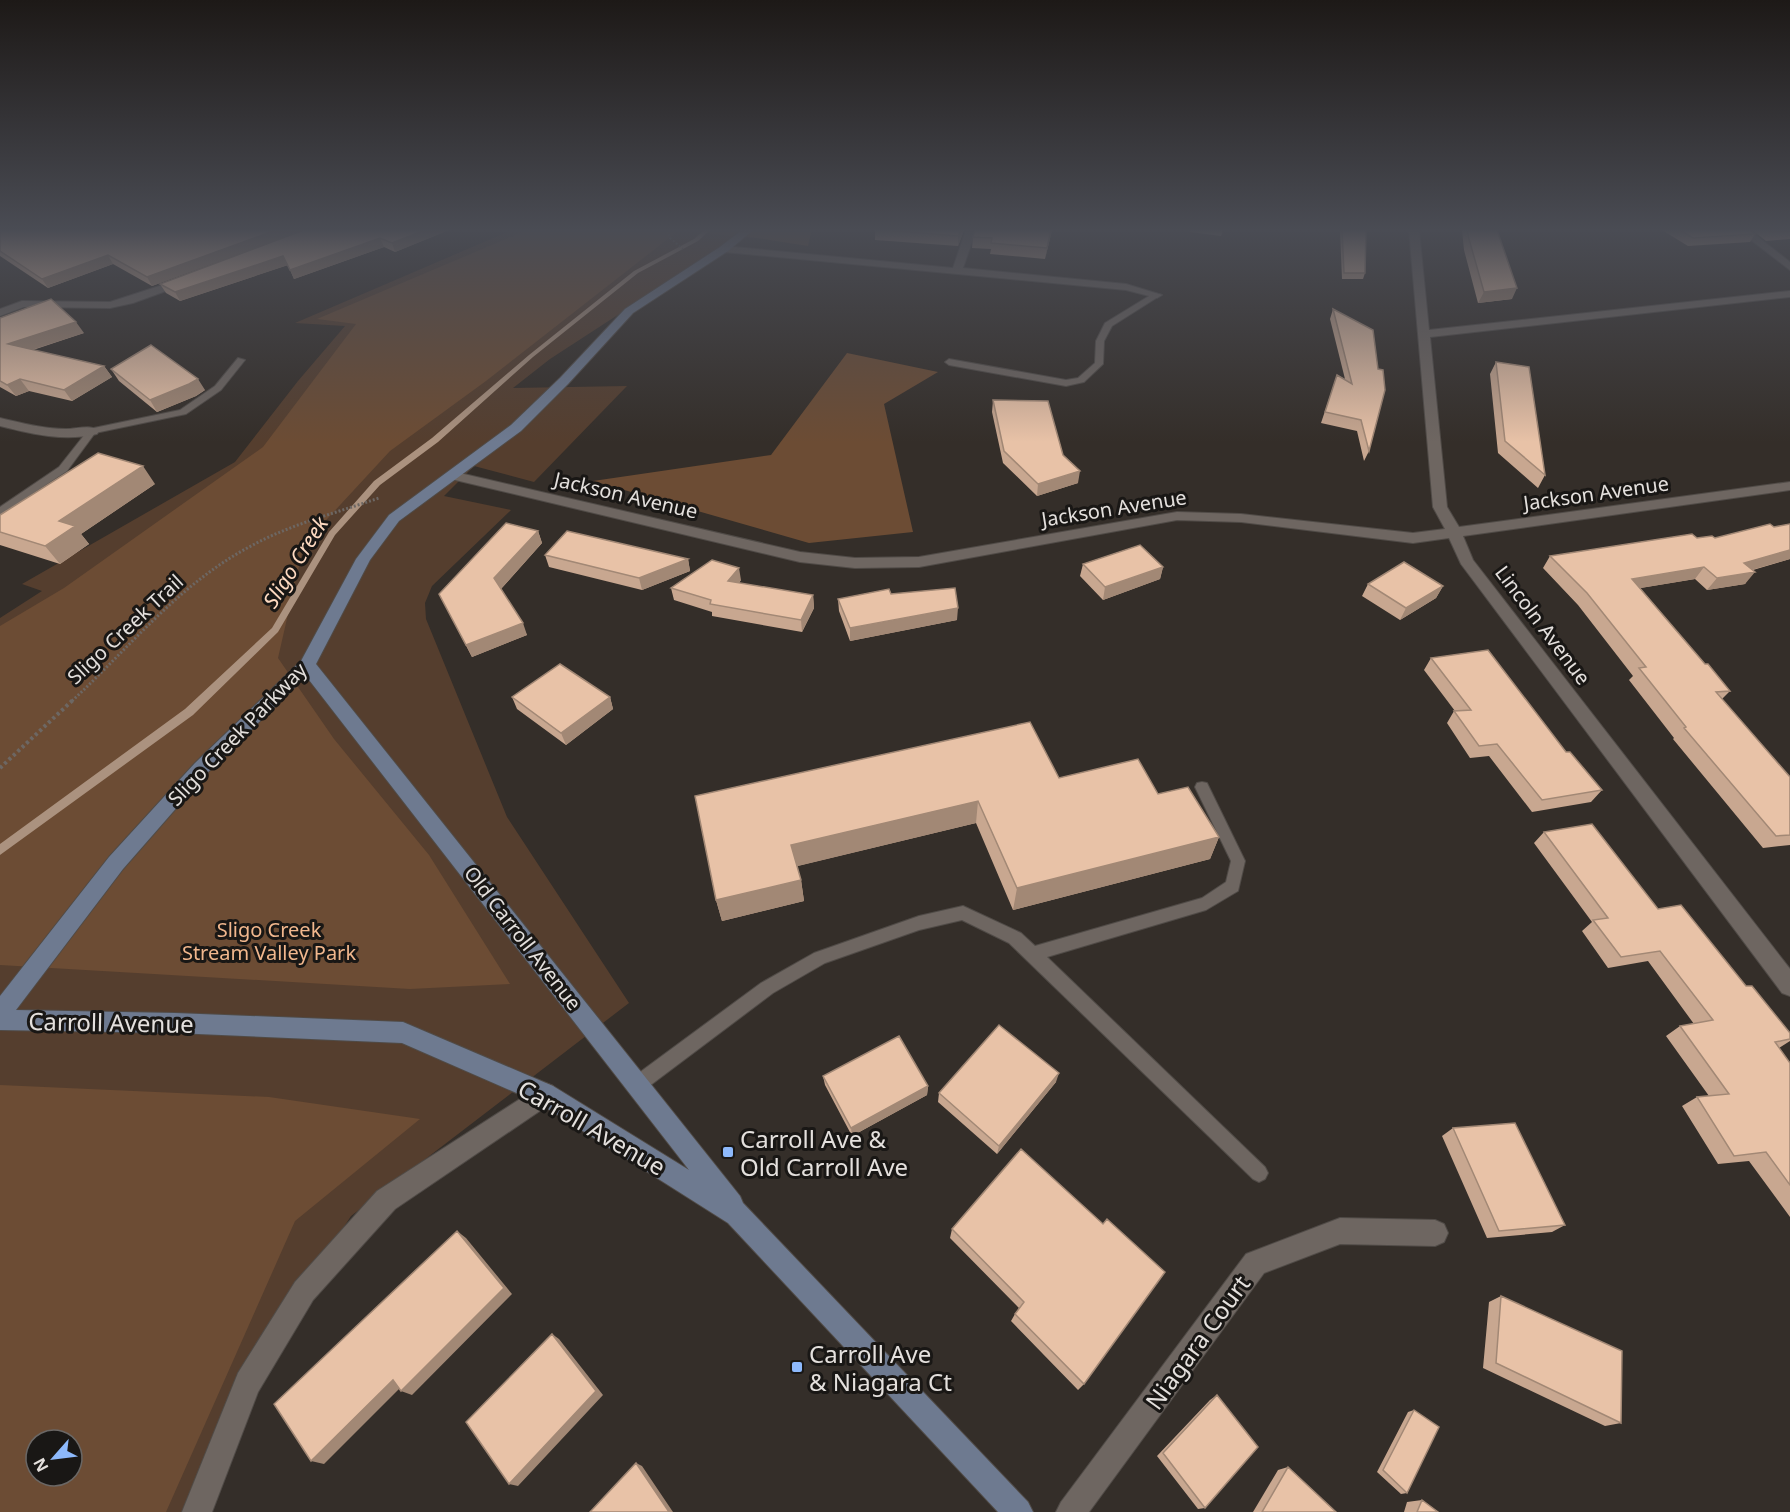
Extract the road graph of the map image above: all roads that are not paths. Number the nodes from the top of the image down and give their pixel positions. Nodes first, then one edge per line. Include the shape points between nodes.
1 (133, 301) edge
2 (645, 301) edge
3 (1148, 301) edge
4 (1421, 301) edge
5 (1730, 301) edge
6 (0, 303) edge
7 (22, 304) junction
8 (0, 313) edge
9 (1424, 334) junction
10 (241, 360) dead end
11 (949, 362) dead end
12 (0, 422) edge
13 (92, 431) junction
14 (451, 475) junction
15 (1790, 486) edge
16 (0, 512) edge
17 (1455, 534) junction
18 (307, 665) junction
19 (1202, 787) dead end
20 (1033, 954) junction
21 (1790, 986) edge
22 (0, 1013) edge
23 (0, 1020) edge
24 (638, 1084) junction
25 (545, 1094) junction
26 (1259, 1173) dead end
27 (737, 1214) junction
28 (1435, 1233) dead end
29 (197, 1512) edge
30 (1018, 1512) edge
31 (1071, 1512) edge

1 - 7 street via 110,305
2 - 14 street, Sligo Creek Parkway via 629,311 516,428
3 - 11 lane via 1108,325 1100,341 1099,364 1082,380 1066,383
4 - 9 street, Lincoln Avenue
5 - 9 street
6 - 7 street
7 - 8 street
9 - 17 street, Lincoln Avenue via 1440,507
10 - 13 lane via 218,388 183,412
12 - 13 street via 48,434
13 - 16 lane via 63,469
14 - 17 street, Jackson Avenue via 800,557 855,563 919,562 1177,516 1241,518 1413,538
14 - 18 street, Sligo Creek Parkway via 387,526 363,559
15 - 17 street, Jackson Avenue
17 - 21 street, Lincoln Avenue via 1466,561
18 - 22 street, Sligo Creek Parkway via 201,768 116,863
18 - 24 street, Old Carroll Avenue
19 - 20 lane via 1238,861 1233,886 1206,903
20 - 24 lane via 1015,938 963,913 920,923 820,958 767,988
20 - 26 lane
23 - 25 street, Carroll Avenue via 403,1033
24 - 27 street, Old Carroll Avenue
25 - 27 street, Carroll Avenue
25 - 29 street via 386,1200 304,1291 248,1383
27 - 30 street, Carroll Avenue
28 - 31 street, Niagara Court via 1340,1231 1255,1263

